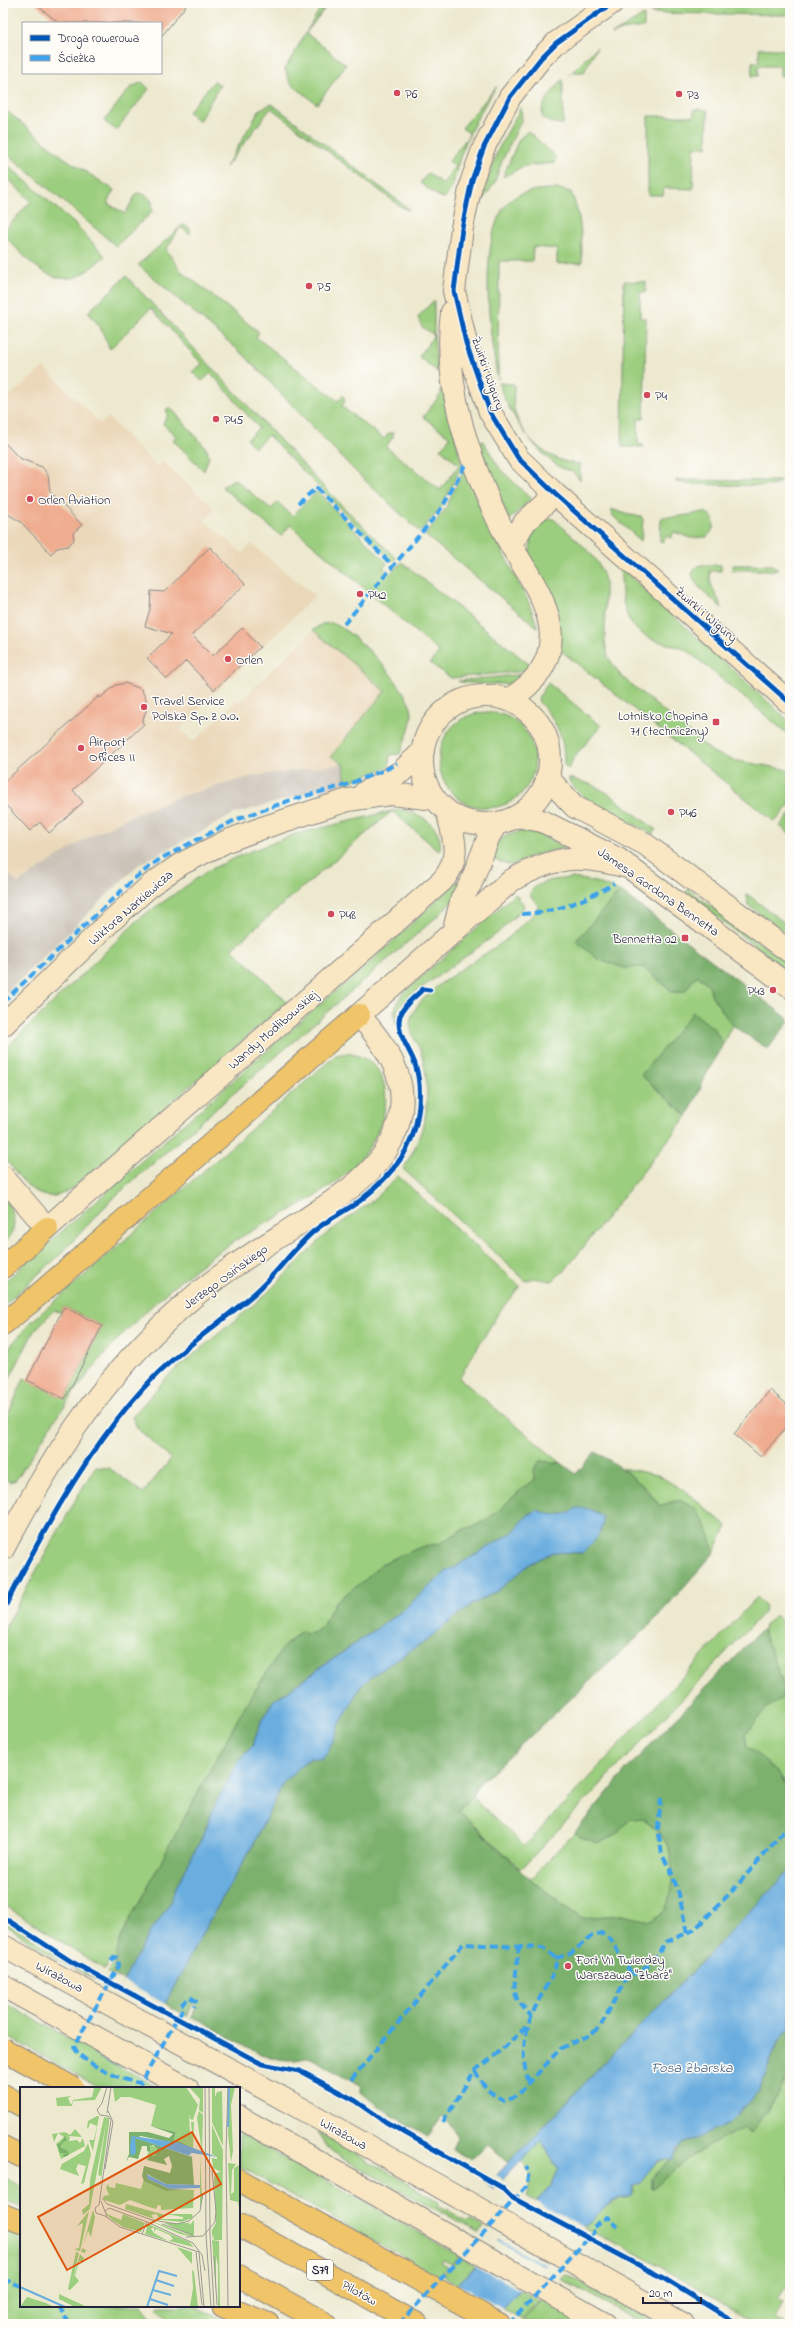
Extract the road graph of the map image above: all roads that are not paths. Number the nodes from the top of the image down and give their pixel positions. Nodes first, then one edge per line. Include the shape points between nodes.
1 (612, 3) edge
2 (454, 290) junction
3 (555, 494) junction
4 (511, 544) junction
5 (508, 700) junction
6 (790, 703) edge
7 (423, 751) junction
8 (547, 777) junction
9 (348, 800) junction
10 (441, 805) junction
11 (507, 820) junction
12 (631, 868) junction
13 (453, 933) junction
14 (790, 952) edge
15 (790, 987) edge
16 (359, 1014) junction
17 (3, 1025) edge
18 (3, 1177) edge
19 (47, 1228) junction
20 (3, 1267) edge
21 (28, 1304) junction
22 (3, 1324) edge
23 (3, 1335) edge
24 (3, 1549) edge
25 (3, 1946) edge
26 (3, 1986) edge
27 (3, 2049) edge
28 (71, 2087) edge
29 (185, 2087) edge
30 (3, 2095) edge
31 (20, 2104) edge
32 (240, 2118) edge
33 (3, 2147) edge
34 (20, 2156) edge
35 (240, 2181) edge
36 (3, 2215) edge
37 (20, 2222) edge
38 (240, 2227) edge
39 (240, 2277) edge
40 (226, 2307) edge
41 (409, 2320) edge
42 (268, 2324) edge
43 (326, 2324) edge
44 (499, 2324) edge
45 (605, 2324) edge
46 (683, 2324) edge

1 - 2 street, Żwirki i Wigury via 556,43 541,58 510,97 496,121 472,180 462,228
2 - 3 street, Żwirki i Wigury via 466,343 490,412 518,458
2 - 4 street via 450,363 457,410 481,483
3 - 4 street via 525,522
3 - 6 street, Żwirki i Wigury
4 - 5 street via 546,610 550,639 544,664 536,680
5 - 7 street via 478,697 458,703 434,725
5 - 8 street via 532,716 544,732 550,751
7 - 9 street, Wiktora Narkiewicza via 401,772
7 - 10 street via 426,782
8 - 11 street via 538,798
8 - 14 street, Jamesa Gordona Bennetta via 575,807 645,844
9 - 10 street, Wiktora Narkiewicza via 391,794
9 - 17 street, Wiktora Narkiewicza via 227,841 181,864 152,884 111,921
10 - 11 street via 472,822
10 - 19 street, Wandy Modlibowskiej via 456,851 451,869 442,881
11 - 12 street, Jamesa Gordona Bennetta via 542,821 590,843
11 - 13 street via 489,836 462,898
12 - 13 street via 584,857 557,859 512,880
12 - 15 street, Jamesa Gordona Bennetta
13 - 16 street
16 - 21 highway
16 - 24 street, Jerzego Osińskiego via 389,1054 400,1081 402,1094 399,1117 386,1150 369,1170 343,1193 225,1273 184,1305 128,1359 106,1384 62,1445
18 - 19 street
19 - 20 highway
21 - 22 highway
21 - 23 highway
25 - 46 street, Wirażowa via 175,2039
26 - 29 street
27 - 28 highway, bridge
30 - 31 highway
32 - 45 street
33 - 34 highway
35 - 44 highway
36 - 37 highway
38 - 41 highway, Pilotów / S79
39 - 43 highway
40 - 42 highway

